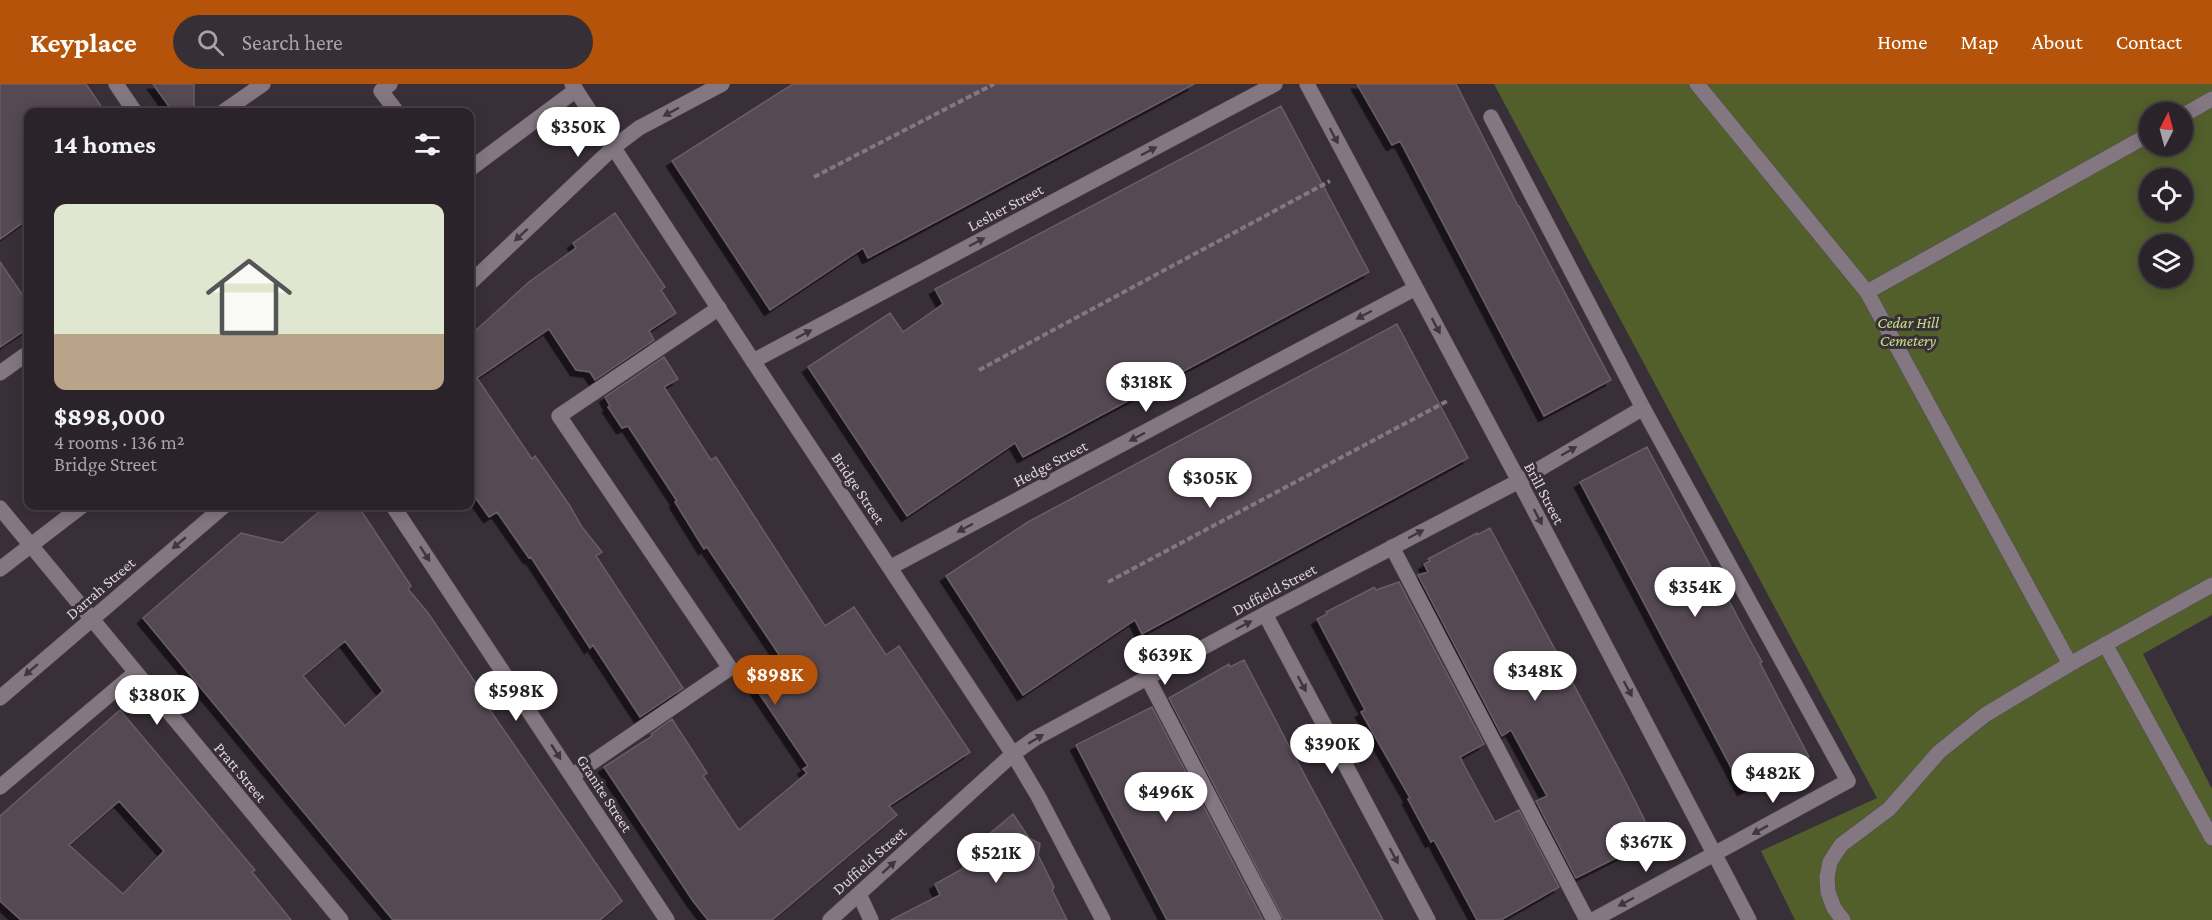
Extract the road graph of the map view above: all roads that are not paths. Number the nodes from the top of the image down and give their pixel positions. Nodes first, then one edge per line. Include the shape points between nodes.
1 (116, 84) edge
2 (263, 84) edge
3 (390, 84) edge
4 (722, 84) edge
5 (1275, 84) edge
6 (1307, 84) edge
7 (1697, 84) edge
8 (574, 87) edge
9 (2212, 99) edge
10 (132, 108) edge
11 (229, 108) edge
12 (394, 108) edge
13 (2193, 110) edge
14 (1491, 117) dead end
15 (2139, 140) edge
16 (614, 147) junction
17 (474, 166) edge
18 (474, 279) edge
19 (1416, 288) junction
20 (1867, 292) junction
21 (719, 308) junction
22 (24, 356) edge
23 (753, 361) junction
24 (0, 373) edge
25 (1643, 408) junction
26 (1519, 480) junction
27 (0, 508) edge
28 (77, 510) edge
29 (219, 510) edge
30 (396, 510) edge
31 (31, 545) junction
32 (1392, 547) junction
33 (891, 567) junction
34 (0, 569) edge
35 (2212, 585) edge
36 (1265, 614) junction
37 (90, 619) junction
38 (2105, 644) junction
39 (2070, 664) junction
40 (135, 673) junction
41 (1147, 677) junction
42 (0, 698) edge
43 (1013, 754) junction
44 (572, 776) junction
45 (0, 787) edge
46 (2212, 838) edge
47 (1715, 855) junction
48 (859, 894) junction
49 (341, 920) edge
50 (667, 920) edge
51 (830, 920) edge
52 (871, 920) edge
53 (1103, 920) edge
54 (1275, 920) edge
55 (1428, 920) edge
56 (1587, 920) edge
57 (1593, 920) edge
58 (1749, 920) edge
59 (1843, 920) edge

1 - 10 street
2 - 11 street
3 - 12 street via 381,91
4 -> 16 street via 639,128
23 -> 5 street, Lesher Street
6 -> 19 street, Brill Street
7 - 20 street
8 - 16 street, Bridge Street
8 - 17 street
9 - 13 street
14 - 25 street
15 - 20 street
16 -> 18 street
16 - 21 street, Bridge Street
19 -> 26 street, Brill Street
19 -> 33 street, Hedge Street
20 - 39 street
21 - 23 street, Bridge Street
21 - 44 street via 559,416 730,668
22 - 24 street
23 - 33 street, Bridge Street
26 -> 25 street, Duffield Street
25 -> 47 street via 1848,781
32 -> 26 street, Duffield Street
26 -> 47 street, Brill Street
27 - 31 street, Pratt Street
28 - 31 street
29 -> 37 street, Darrah Street
30 -> 44 street, Granite Street
31 - 34 street
31 - 37 street, Pratt Street
32 - 36 street, Duffield Street
32 - 56 street
33 - 43 street, Bridge Street
35 - 38 street
41 -> 36 street, Duffield Street
36 -> 55 street
37 - 40 street, Pratt Street
37 -> 42 street, Darrah Street
38 - 39 street
38 - 46 street
39 - 59 street via 1985,715 1940,752 1889,809 1841,845 1830,862 1827,877 1828,892
40 - 45 street
40 - 49 street, Pratt Street
43 -> 41 street, Duffield Street
41 - 54 street
48 -> 43 street, Duffield Street
43 - 53 street, Bridge Street
44 - 50 street, Granite Street
47 -> 57 street
47 - 58 street, Brill Street
48 - 51 street, Duffield Street
48 - 52 street

